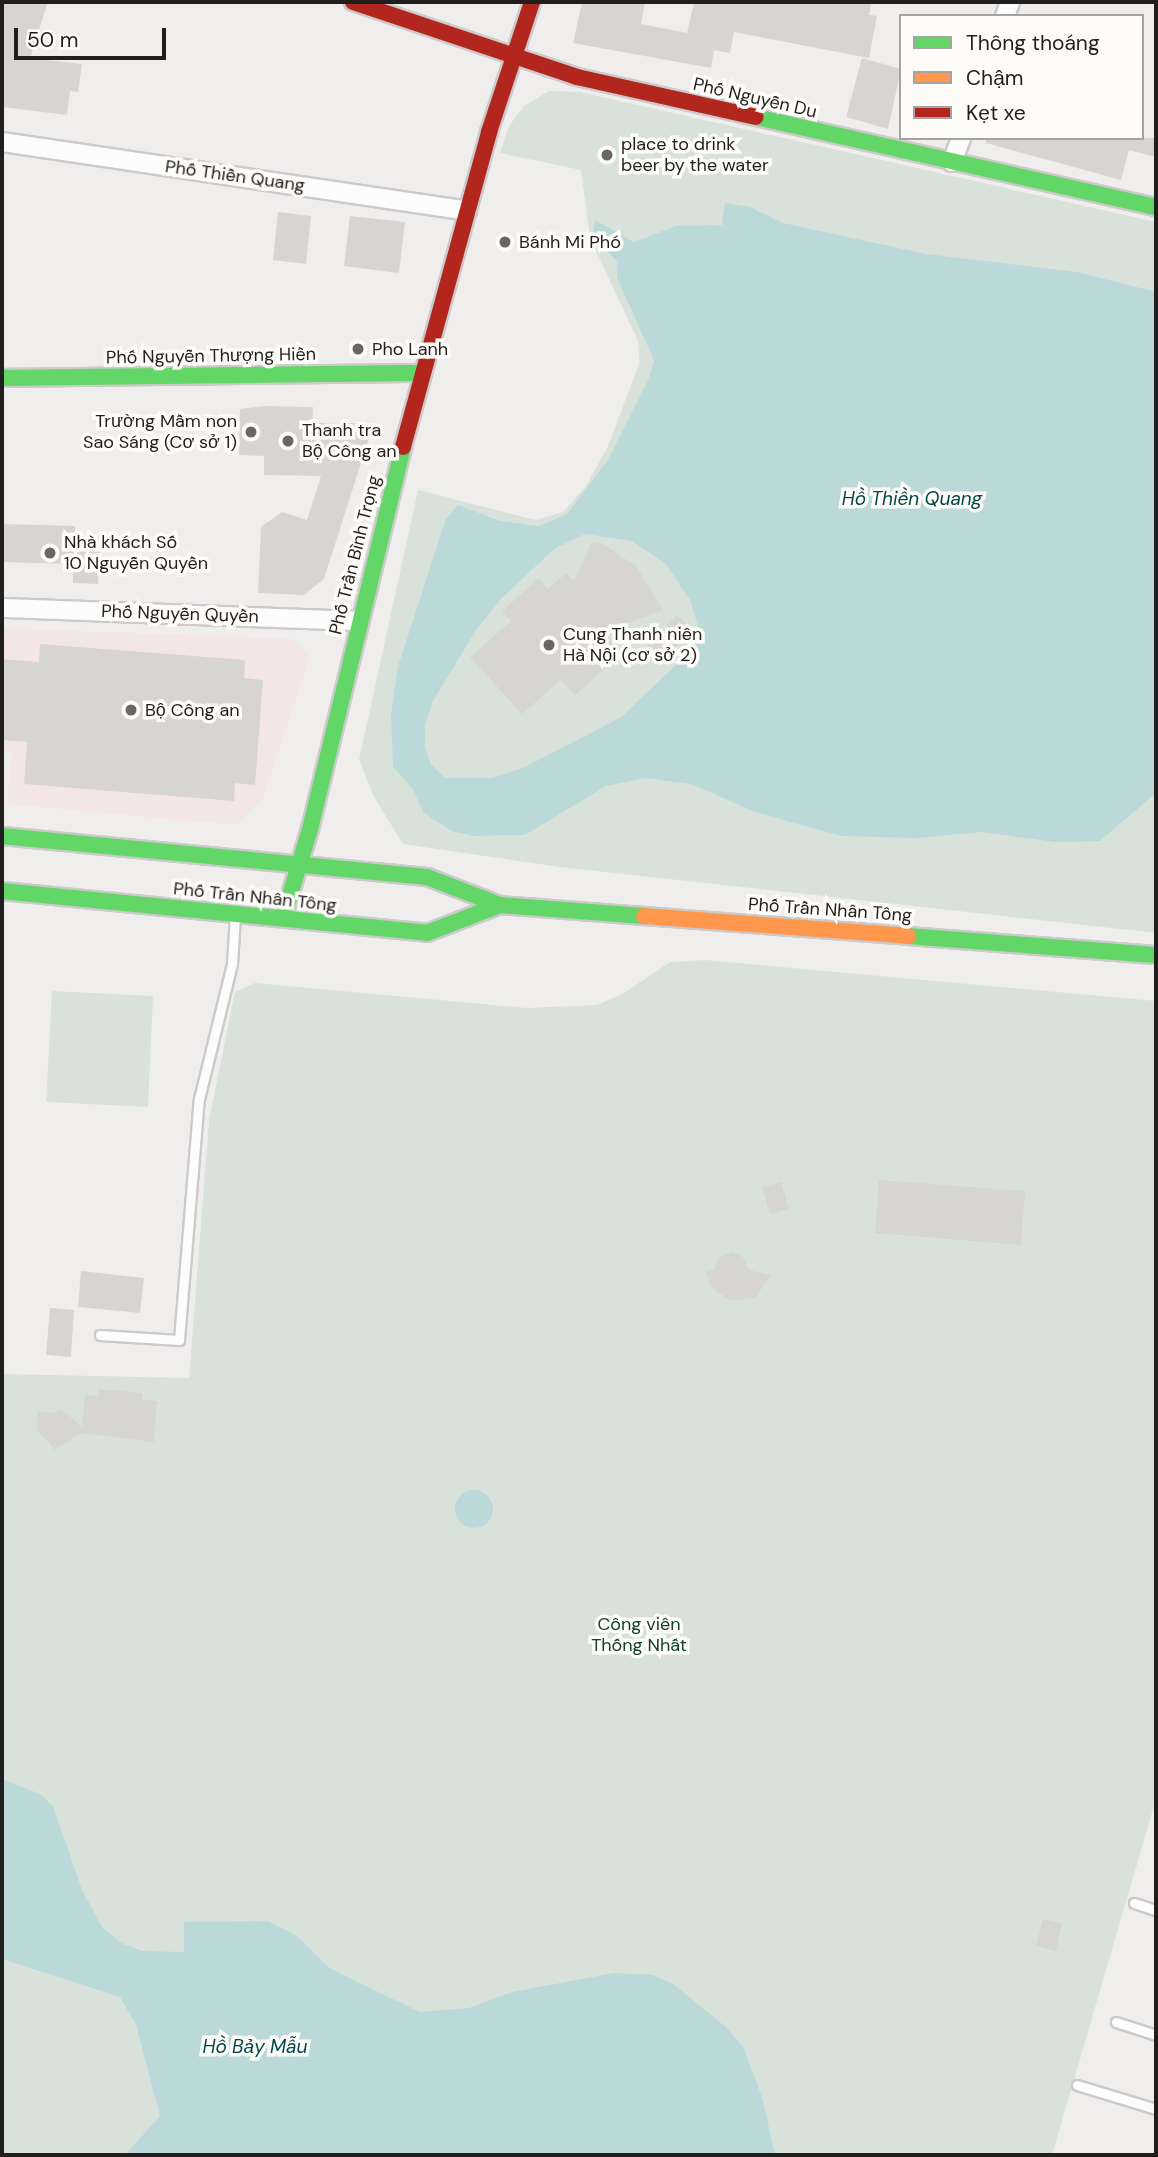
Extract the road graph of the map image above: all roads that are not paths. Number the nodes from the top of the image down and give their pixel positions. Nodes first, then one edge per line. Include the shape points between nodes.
1 (353, 2) edge
2 (532, 2) edge
3 (515, 54) junction
4 (960, 140) edge
5 (2, 142) edge
6 (952, 162) junction
7 (1156, 207) edge
8 (467, 211) junction
9 (422, 373) junction
10 (2, 378) edge
11 (2, 608) edge
12 (358, 621) junction
13 (2, 836) edge
14 (298, 866) junction
15 (2, 891) edge
16 (500, 905) junction
17 (236, 913) junction
18 (283, 918) junction
19 (1156, 955) edge
20 (100, 1335) dead end
21 (1134, 1903) dead end
22 (1156, 1910) edge
23 (1116, 2022) dead end
24 (1156, 2035) edge
25 (1077, 2085) dead end
26 (1156, 2109) edge

1 - 3 street, Phố Nguyễn Du
2 - 3 street, Phố Trần Bình Trọng
3 - 6 street, Phố Nguyễn Du via 577,76
3 - 8 street, Phố Trần Bình Trọng
4 - 6 street
5 - 8 street, Phố Thiền Quang
6 - 7 street, Phố Nguyễn Du
8 - 9 street, Phố Trần Bình Trọng
9 - 10 street, Phố Nguyễn Thượng Hiền
9 - 12 street, Phố Trần Bình Trọng
11 - 12 street, Phố Nguyễn Quyền
12 - 14 street, Phố Trần Bình Trọng
13 - 14 street, Phố Trần Nhân Tông
14 - 16 street, Phố Trần Nhân Tông via 427,877
14 - 18 street, Phố Trần Bình Trọng
15 - 17 street, Phố Trần Nhân Tông
16 - 18 street, Phố Trần Nhân Tông via 427,933
16 - 19 street, Phố Trần Nhân Tông
17 - 18 street, Phố Trần Nhân Tông
17 - 20 lane via 232,964 199,1099 179,1340
21 - 22 lane
23 - 24 lane
25 - 26 lane

